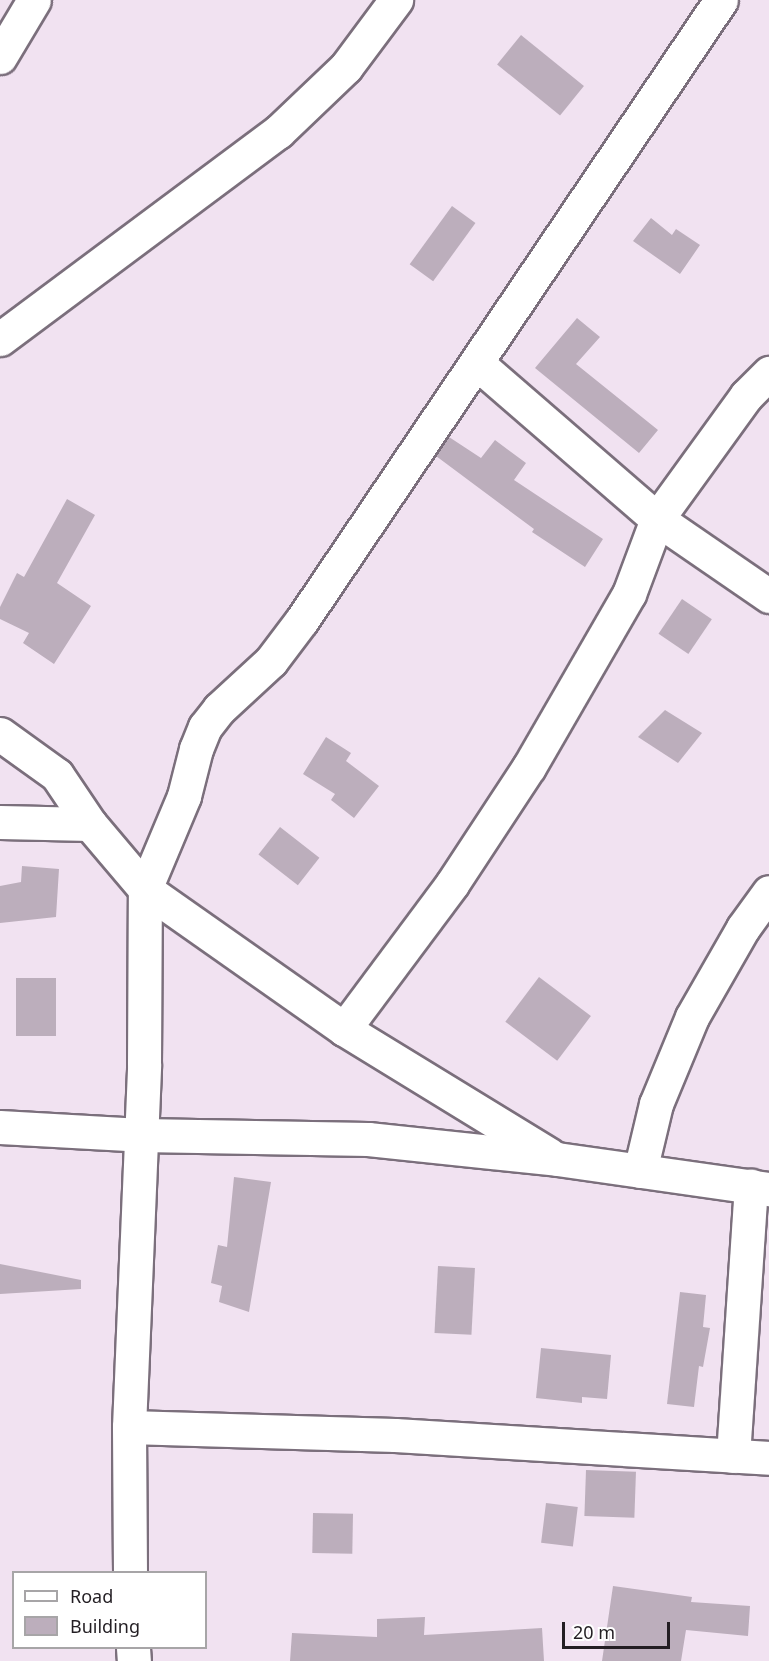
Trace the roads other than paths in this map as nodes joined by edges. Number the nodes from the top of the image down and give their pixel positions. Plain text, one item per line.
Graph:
1 (34, 0) edge
2 (396, 0) edge
3 (721, 0) edge
4 (0, 57) edge
5 (0, 339) edge
6 (478, 364) junction
7 (769, 373) edge
8 (657, 519) junction
9 (769, 596) edge
10 (0, 734) edge
11 (0, 822) edge
12 (90, 824) junction
13 (146, 889) junction
14 (769, 892) edge
15 (344, 1029) junction
16 (0, 1127) edge
17 (141, 1136) junction
18 (557, 1159) junction
19 (640, 1172) junction
20 (760, 1187) edge
21 (129, 1427) junction
22 (733, 1456) junction
23 (769, 1458) edge
24 (130, 1571) edge

1 - 4 street
2 - 5 street
3 - 6 street
6 - 8 street
6 - 13 street
7 - 8 street
8 - 9 street
8 - 15 street
10 - 12 street
11 - 12 street
12 - 13 street
13 - 15 street
13 - 17 street
14 - 19 street
15 - 18 street
16 - 17 street
17 - 18 street
17 - 21 street
18 - 19 street
19 - 20 street
20 - 22 street
21 - 22 street
21 - 24 street
22 - 23 street

